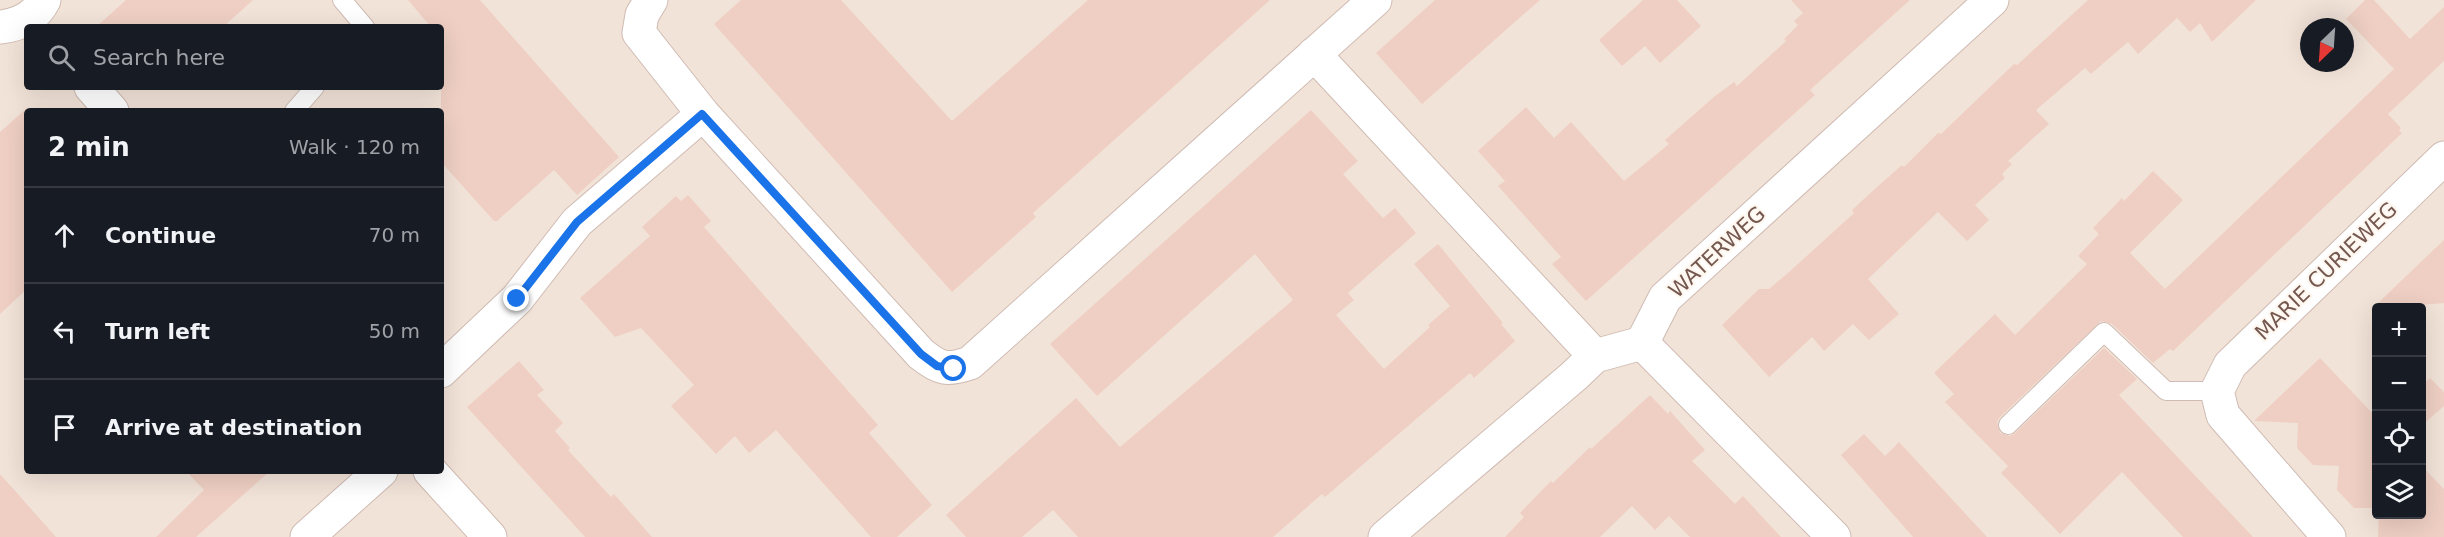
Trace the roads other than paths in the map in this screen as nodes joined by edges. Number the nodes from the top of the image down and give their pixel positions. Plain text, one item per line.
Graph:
1 (342, 0) edge
2 (651, 0) edge
3 (1374, 0) edge
4 (1992, 0) edge
5 (362, 24) edge
6 (1314, 54) junction
7 (94, 90) edge
8 (312, 90) edge
9 (109, 108) edge
10 (297, 108) edge
11 (702, 114) junction
12 (2444, 158) edge
13 (1642, 343) junction
14 (1595, 356) junction
15 (444, 368) edge
16 (2217, 391) junction
17 (2008, 425) dead end
18 (378, 474) edge
19 (433, 474) edge
20 (307, 537) edge
21 (490, 537) edge
22 (1385, 537) edge
23 (1834, 537) edge
24 (2329, 537) edge

1 - 5 lane
2 - 11 street
3 - 6 street
4 - 13 street, WATERWEG
6 - 11 street
6 - 14 street
7 - 9 street
8 - 10 lane
11 - 15 street
12 - 16 street, MARIE CURIEWEG
13 - 14 street
13 - 23 street
14 - 22 street
16 - 17 lane
16 - 24 street
18 - 20 street
19 - 21 street

